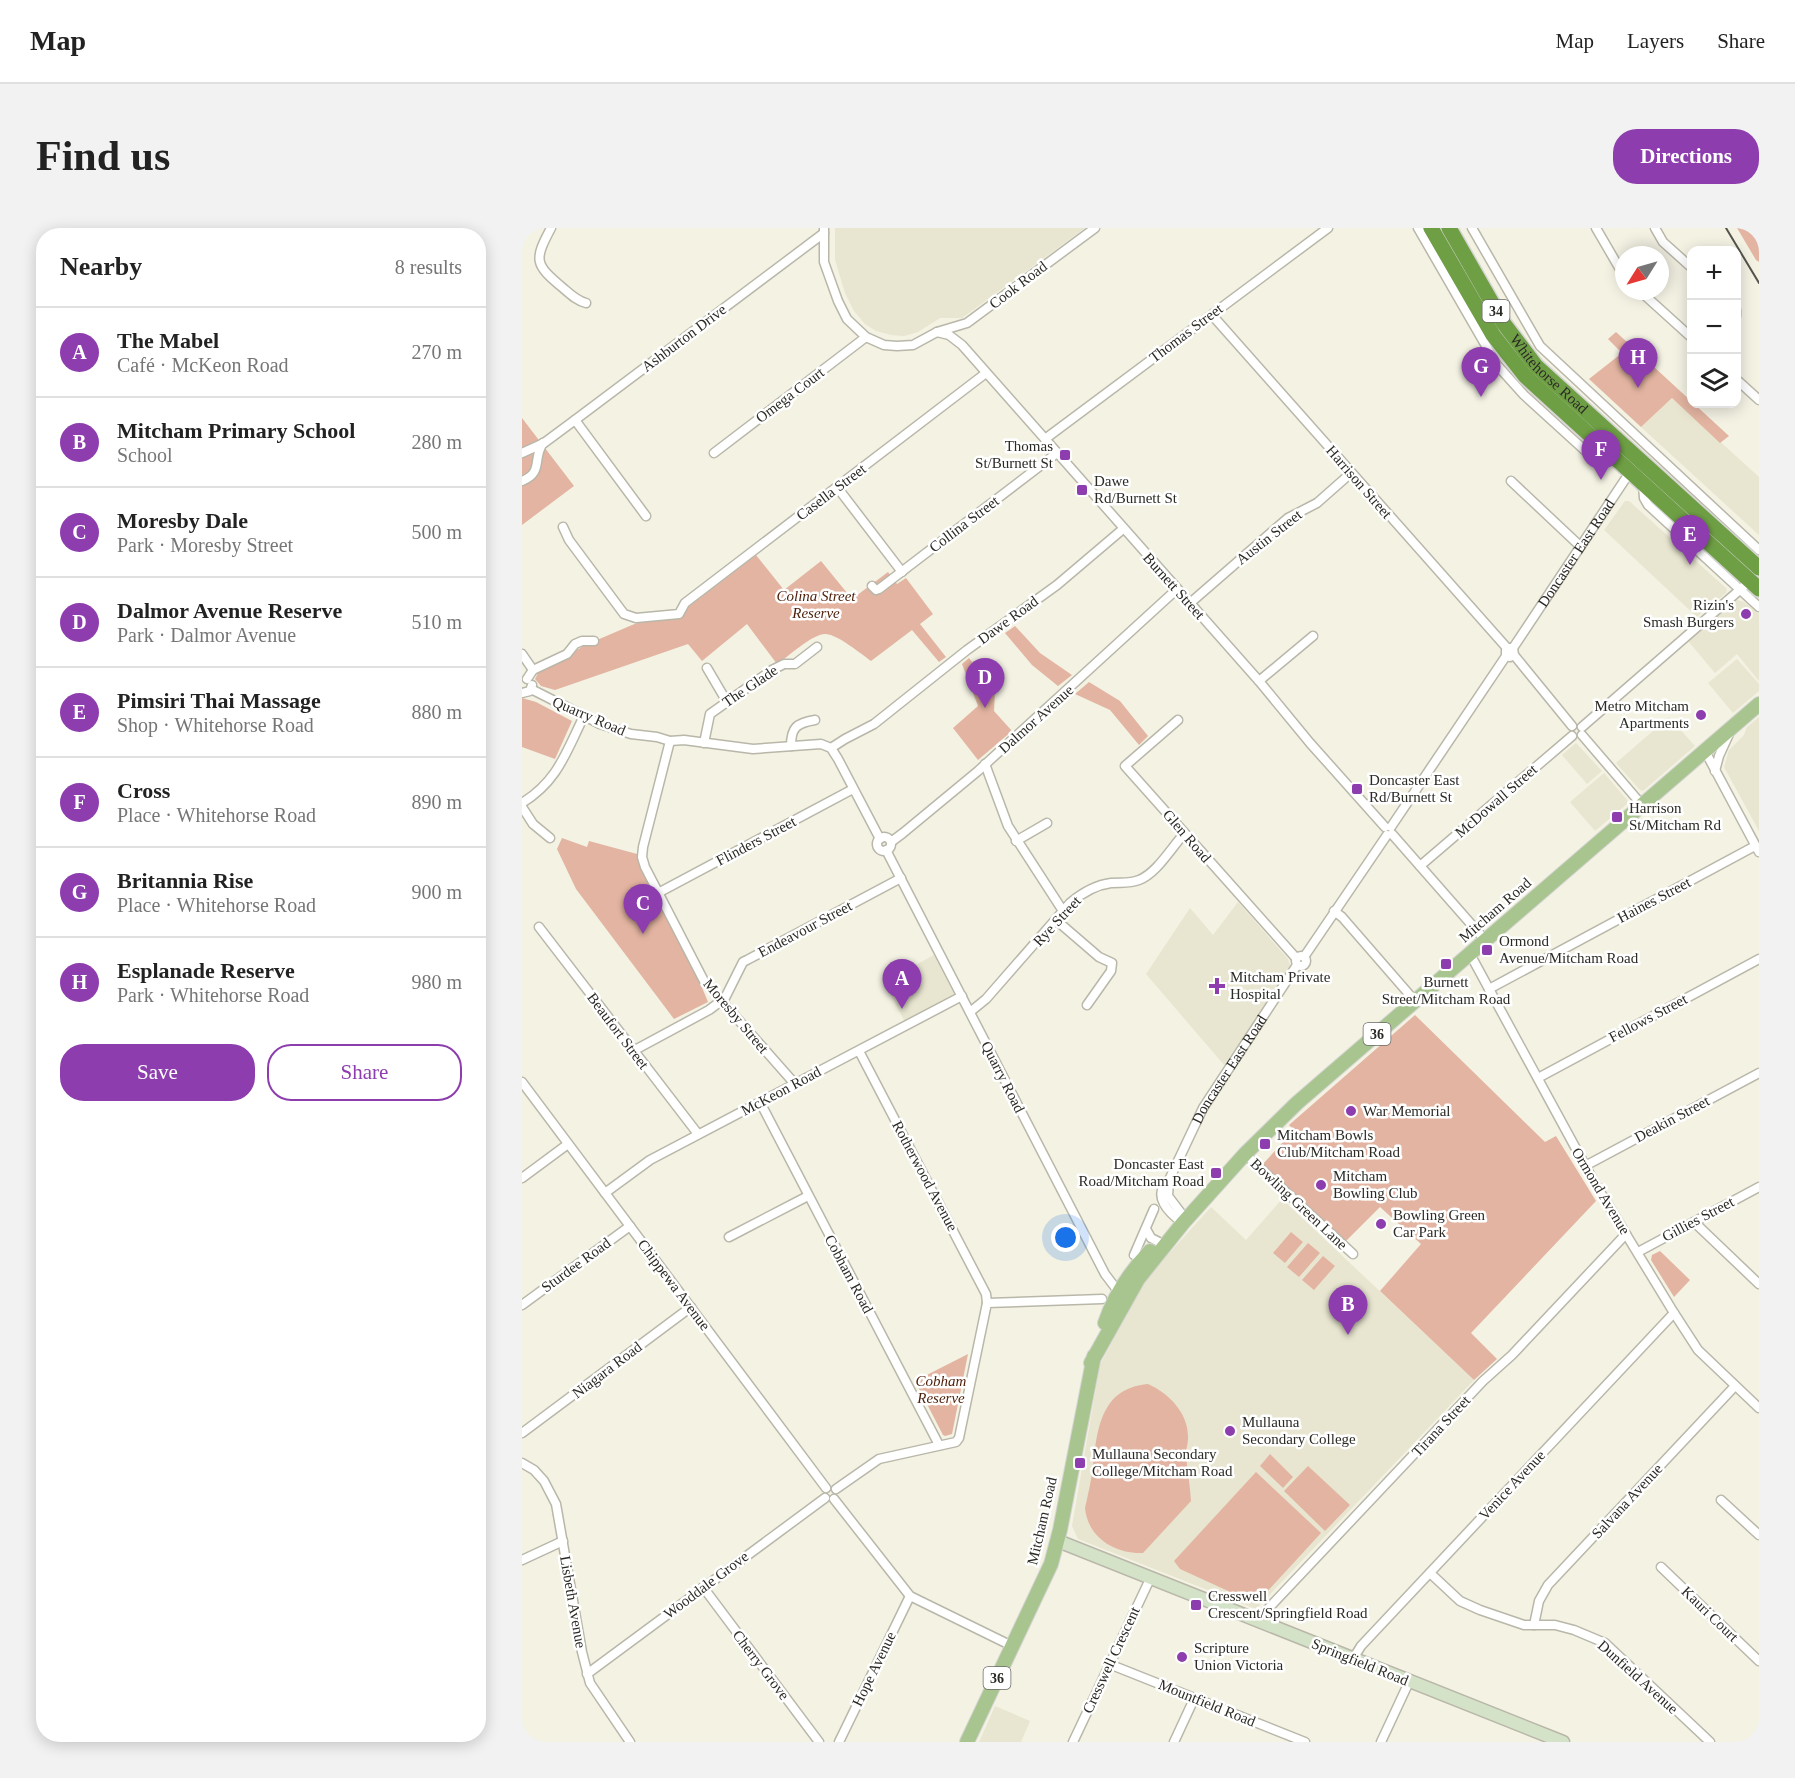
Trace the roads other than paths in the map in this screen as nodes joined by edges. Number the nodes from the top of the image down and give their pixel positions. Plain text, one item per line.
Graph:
1 (551, 228) edge
2 (1095, 228) edge
3 (1328, 228) edge
4 (1418, 228) edge
5 (1431, 228) edge
6 (1449, 228) edge
7 (1472, 228) edge
8 (1596, 228) edge
9 (1655, 228) edge
10 (824, 230) edge
11 (1615, 261) edge
12 (1687, 263) edge
13 (1650, 300) edge
14 (586, 303) dead end
15 (1212, 315) junction
16 (960, 326) junction
17 (937, 332) junction
18 (1687, 333) edge
19 (866, 337) junction
20 (962, 345) junction
21 (986, 373) junction
22 (1741, 383) edge
23 (1759, 400) edge
24 (575, 420) junction
25 (1045, 439) junction
26 (544, 443) junction
27 (522, 453) edge
28 (714, 453) dead end
29 (1057, 453) junction
30 (1617, 460) junction
31 (1635, 466) junction
32 (1351, 473) junction
33 (522, 481) edge
34 (1511, 481) dead end
35 (837, 488) junction
36 (646, 516) dead end
37 (563, 527) dead end
38 (1123, 529) junction
39 (1580, 546) junction
40 (1757, 560) edge
41 (902, 572) junction
42 (872, 586) dead end
43 (1750, 587) edge
44 (1176, 590) junction
45 (1189, 604) junction
46 (1759, 607) edge
47 (1313, 636) dead end
48 (594, 641) dead end
49 (817, 647) dead end
50 (1510, 652) junction
51 (522, 654) edge
52 (707, 668) dead end
53 (533, 670) junction
54 (524, 680) edge
55 (1258, 681) junction
56 (531, 689) junction
57 (522, 693) edge
58 (727, 702) junction
59 (1759, 704) edge
60 (584, 716) junction
61 (814, 720) dead end
62 (1178, 720) dead end
63 (1731, 728) junction
64 (1577, 731) junction
65 (670, 741) junction
66 (704, 743) junction
67 (791, 746) junction
68 (831, 748) junction
69 (1705, 751) junction
70 (985, 765) junction
71 (1715, 771) junction
72 (853, 789) junction
73 (522, 805) edge
74 (1642, 805) junction
75 (1047, 823) dead end
76 (1389, 831) junction
77 (1184, 834) junction
78 (550, 838) dead end
79 (880, 839) junction
80 (891, 842) junction
81 (1016, 842) junction
82 (1757, 849) edge
83 (886, 850) junction
84 (1420, 866) junction
85 (901, 878) junction
86 (658, 893) junction
87 (1063, 911) junction
88 (1334, 911) junction
89 (1056, 920) junction
90 (539, 927) dead end
91 (1485, 940) junction
92 (1470, 954) junction
93 (1759, 959) edge
94 (1299, 960) junction
95 (1490, 988) junction
96 (962, 996) junction
97 (720, 1000) junction
98 (1415, 1001) junction
99 (1087, 1005) dead end
100 (970, 1012) junction
101 (633, 1051) junction
102 (859, 1051) junction
103 (1759, 1073) edge
104 (1538, 1078) junction
105 (522, 1082) edge
106 (795, 1084) junction
107 (760, 1102) junction
108 (698, 1134) junction
109 (568, 1144) junction
110 (1245, 1154) junction
111 (1586, 1166) junction
112 (522, 1178) edge
113 (1759, 1187) edge
114 (605, 1193) junction
115 (808, 1196) junction
116 (1154, 1209) dead end
117 (1183, 1222) junction
118 (1694, 1222) junction
119 (630, 1226) junction
120 (1146, 1229) junction
121 (1626, 1234) junction
122 (729, 1236) dead end
123 (1159, 1242) junction
124 (1638, 1252) junction
125 (1353, 1254) dead end
126 (1134, 1255) dead end
127 (1759, 1284) edge
128 (1122, 1296) junction
129 (1102, 1299) dead end
130 (987, 1303) junction
131 (522, 1305) edge
132 (691, 1307) junction
133 (1674, 1313) junction
134 (1735, 1386) junction
135 (1759, 1408) edge
136 (522, 1432) edge
137 (939, 1445) junction
138 (522, 1463) edge
139 (829, 1495) junction
140 (1721, 1500) dead end
141 (1759, 1535) edge
142 (562, 1541) junction
143 (1058, 1541) junction
144 (522, 1560) edge
145 (1661, 1567) dead end
146 (1430, 1573) junction
147 (1150, 1579) junction
148 (703, 1587) junction
149 (910, 1596) junction
150 (1260, 1622) junction
151 (1534, 1625) junction
152 (1012, 1647) junction
153 (1353, 1659) junction
154 (1759, 1661) edge
155 (1109, 1664) junction
156 (587, 1674) junction
157 (1409, 1682) junction
158 (1194, 1699) junction
159 (1759, 1738) edge
160 (630, 1742) edge
161 (819, 1742) edge
162 (839, 1742) edge
163 (967, 1742) edge
164 (1073, 1742) edge
165 (1174, 1742) edge
166 (1305, 1742) edge
167 (1381, 1742) edge
168 (1563, 1742) edge
169 (1710, 1742) edge
170 (1755, 1742) edge

1 - 14 street
2 - 16 street, Cook Road
3 - 15 street, Thomas Street
4 - 30 street, Whitehorse Road
5 - 30 highway, Whitehorse Road / 34
6 - 31 highway, Whitehorse Road / 34
7 - 40 street, Whitehorse Road
8 - 11 street
9 - 12 street
10 - 19 street
10 - 24 street, Ashburton Drive
13 - 18 street
15 - 25 street, Thomas Street
15 - 32 street, Harrison Street
16 - 17 street, Cook Road
16 - 20 street
17 - 19 street, Cook Road
17 - 20 street, Burnett Street
19 - 28 street, Omega Court
20 - 21 street, Burnett Street
21 - 25 street, Burnett Street
21 - 35 street, Casella Street
22 - 23 street
24 - 26 street, Ashburton Drive
24 - 36 street
25 - 29 street, Burnett Street
26 - 27 street, Ashburton Drive
26 - 33 street
29 - 38 street, Burnett Street
29 - 41 street, Collina Street
30 - 31 highway, Whitehorse Road / 34
31 - 39 street, Doncaster East Road
31 - 40 highway, Whitehorse Road / 34
31 - 43 highway, Whitehorse Road / 34
32 - 45 street, Austin Street
32 - 50 street, Harrison Street
34 - 39 street
35 - 37 street, Casella Street
35 - 41 street
38 - 44 street, Burnett Street
38 - 68 street, Dawe Road
39 - 50 street, Doncaster East Road
41 - 42 street, Collina Street
43 - 46 street, Whitehorse Road
43 - 64 street, McDowall Street
44 - 45 street, Burnett Street
44 - 70 street, Dalmor Avenue
45 - 55 street, Burnett Street
47 - 55 street
48 - 53 street
49 - 58 street, The Glade
50 - 64 street, Harrison Street
50 - 76 street, Doncaster East Road
51 - 53 street
52 - 58 street
53 - 54 street
54 - 56 street
55 - 76 street, Burnett Street
56 - 57 street
56 - 60 street, Quarry Road
58 - 66 street, The Glade
59 - 63 main road, Mitcham Road / 36
60 - 65 street, Quarry Road
60 - 73 street
61 - 67 street
62 - 77 street, Glen Road
63 - 69 main road, Mitcham Road / 36
63 - 71 street, Mitcham Road
64 - 74 street, Harrison Street
64 - 84 street, McDowall Street
65 - 66 street, Quarry Road
65 - 86 street, Moresby Street
66 - 67 street, Quarry Road
67 - 68 street, Quarry Road
68 - 72 street, Quarry Road
69 - 71 street
69 - 74 main road, Mitcham Road / 36
70 - 80 street, Dalmor Avenue
70 - 81 street
71 - 82 street
72 - 79 street, Quarry Road
72 - 86 street, Flinders Street
73 - 78 street
74 - 91 main road, Mitcham Road / 36
75 - 81 street
76 - 84 street, Burnett Street
76 - 88 street, Doncaster East Road
77 - 87 street, Rye Street
77 - 94 street, Glen Road
79 - 80 street
79 - 83 street, Quarry Road
80 - 83 street
81 - 87 street
82 - 95 street, Haines Street
83 - 85 street, Quarry Road
84 - 91 street, Burnett Street
85 - 96 street, Quarry Road
85 - 97 street, Endeavour Street
86 - 97 street, Moresby Street
87 - 89 street, Rye Street
88 - 94 street, Doncaster East Road
88 - 98 street
89 - 99 street
89 - 100 street, Rye Street
90 - 101 street, Beaufort Street
91 - 92 main road, Mitcham Road / 36
92 - 95 street, Ormond Avenue
92 - 98 main road, Mitcham Road / 36
93 - 104 street, Fellows Street
94 - 117 street, Doncaster East Road
95 - 104 street, Ormond Avenue
96 - 100 street, Quarry Road
96 - 102 street, McKeon Road
97 - 101 street, Endeavour Street
97 - 106 street, Moresby Street
98 - 110 main road, Mitcham Road / 36
100 - 128 street, Quarry Road
101 - 108 street, Beaufort Street
102 - 106 street, McKeon Road
102 - 130 street, Rotherwood Avenue
103 - 111 street, Deakin Street
104 - 111 street, Ormond Avenue
105 - 109 street, Chippewa Avenue
106 - 107 street, McKeon Road
107 - 108 street, McKeon Road
107 - 115 street, Cobham Road
108 - 114 street, McKeon Road
109 - 112 street
109 - 114 street, Chippewa Avenue
110 - 117 main road, Mitcham Road / 36
110 - 125 street, Bowling Green Lane
111 - 121 street, Ormond Avenue
113 - 118 street, Gillies Street
114 - 119 street, Chippewa Avenue
115 - 122 street
115 - 137 street, Cobham Road
116 - 120 street
117 - 123 main road, Mitcham Road / 36
117 - 128 main road, Mitcham Road / 36
118 - 124 street, Gillies Street
118 - 127 street
119 - 131 street, Sturdee Road
119 - 132 street, Chippewa Avenue
120 - 123 street
120 - 126 street
121 - 124 street, Ormond Avenue
121 - 150 street, Tirana Street
123 - 128 main road, Mitcham Road / 36
124 - 133 street, Ormond Avenue
128 - 143 main road, Mitcham Road / 36
129 - 130 street
130 - 137 street
132 - 136 street, Niagara Road
132 - 139 street, Chippewa Avenue
133 - 134 street, Ormond Avenue
133 - 146 street, Venice Avenue
134 - 135 street, Ormond Avenue
134 - 151 street, Salvana Avenue
137 - 139 street
138 - 142 street, Lisbeth Avenue
139 - 148 street, Wooddale Grove
139 - 149 street, Chippewa Avenue
140 - 141 street
142 - 144 street
142 - 156 street, Lisbeth Avenue
143 - 147 main road, Springfield Road
143 - 152 main road, Mitcham Road / 36
145 - 154 street, Kauri Court
146 - 151 street, Dunfield Avenue
146 - 153 street, Venice Avenue
147 - 150 main road, Springfield Road
147 - 155 street, Cresswell Crescent
148 - 156 street, Wooddale Grove
148 - 161 street, Cherry Grove
149 - 152 street, Chippewa Avenue
149 - 162 street, Hope Avenue
150 - 153 main road, Springfield Road
151 - 169 street, Dunfield Avenue
152 - 163 main road, Mitcham Road / 36
153 - 157 main road, Springfield Road
155 - 158 street, Mountfield Road
155 - 164 street, Cresswell Crescent
156 - 160 street, Lisbeth Avenue
157 - 167 street
157 - 168 main road, Springfield Road
158 - 165 street
158 - 166 street, Mountfield Road
159 - 170 street

